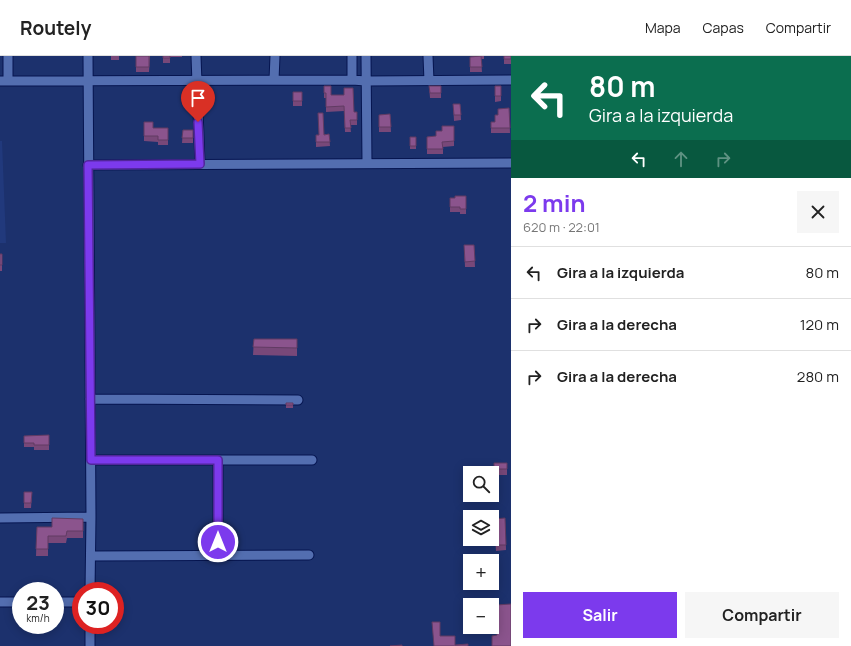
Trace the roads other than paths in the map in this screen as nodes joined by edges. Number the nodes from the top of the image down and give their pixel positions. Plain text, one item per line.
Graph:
1 (8, 56) edge
2 (88, 56) edge
3 (196, 56) edge
4 (275, 56) edge
5 (352, 56) edge
6 (366, 56) edge
7 (428, 56) edge
8 (88, 80) junction
9 (197, 80) junction
10 (274, 80) junction
11 (352, 80) junction
12 (511, 80) edge
13 (4, 81) edge
14 (366, 81) junction
15 (429, 81) junction
16 (511, 162) edge
17 (367, 163) junction
18 (200, 164) junction
19 (88, 165) junction
20 (90, 399) junction
21 (298, 400) dead end
22 (91, 460) junction
23 (218, 460) junction
24 (312, 460) dead end
25 (91, 517) junction
26 (0, 518) edge
27 (91, 556) junction
28 (218, 556) junction
29 (309, 556) dead end
30 (90, 582) edge
31 (0, 602) edge
32 (12, 602) edge
33 (90, 634) edge
34 (90, 646) edge

1 - 13 street
2 - 8 street
3 - 9 street
4 - 10 street
5 - 11 street
6 - 14 street
7 - 15 street
8 - 9 street
8 - 13 street
8 - 19 street
9 - 10 street
9 - 18 street
10 - 11 street
11 - 14 street
12 - 15 street
14 - 15 street
14 - 17 street
16 - 17 street
17 - 18 street
18 - 19 street
19 - 20 street
20 - 21 street
20 - 22 street
22 - 23 street
22 - 25 street
23 - 24 street
23 - 28 street
25 - 26 street
25 - 27 street
27 - 28 street
27 - 30 street
28 - 29 street
31 - 32 street
33 - 34 street

